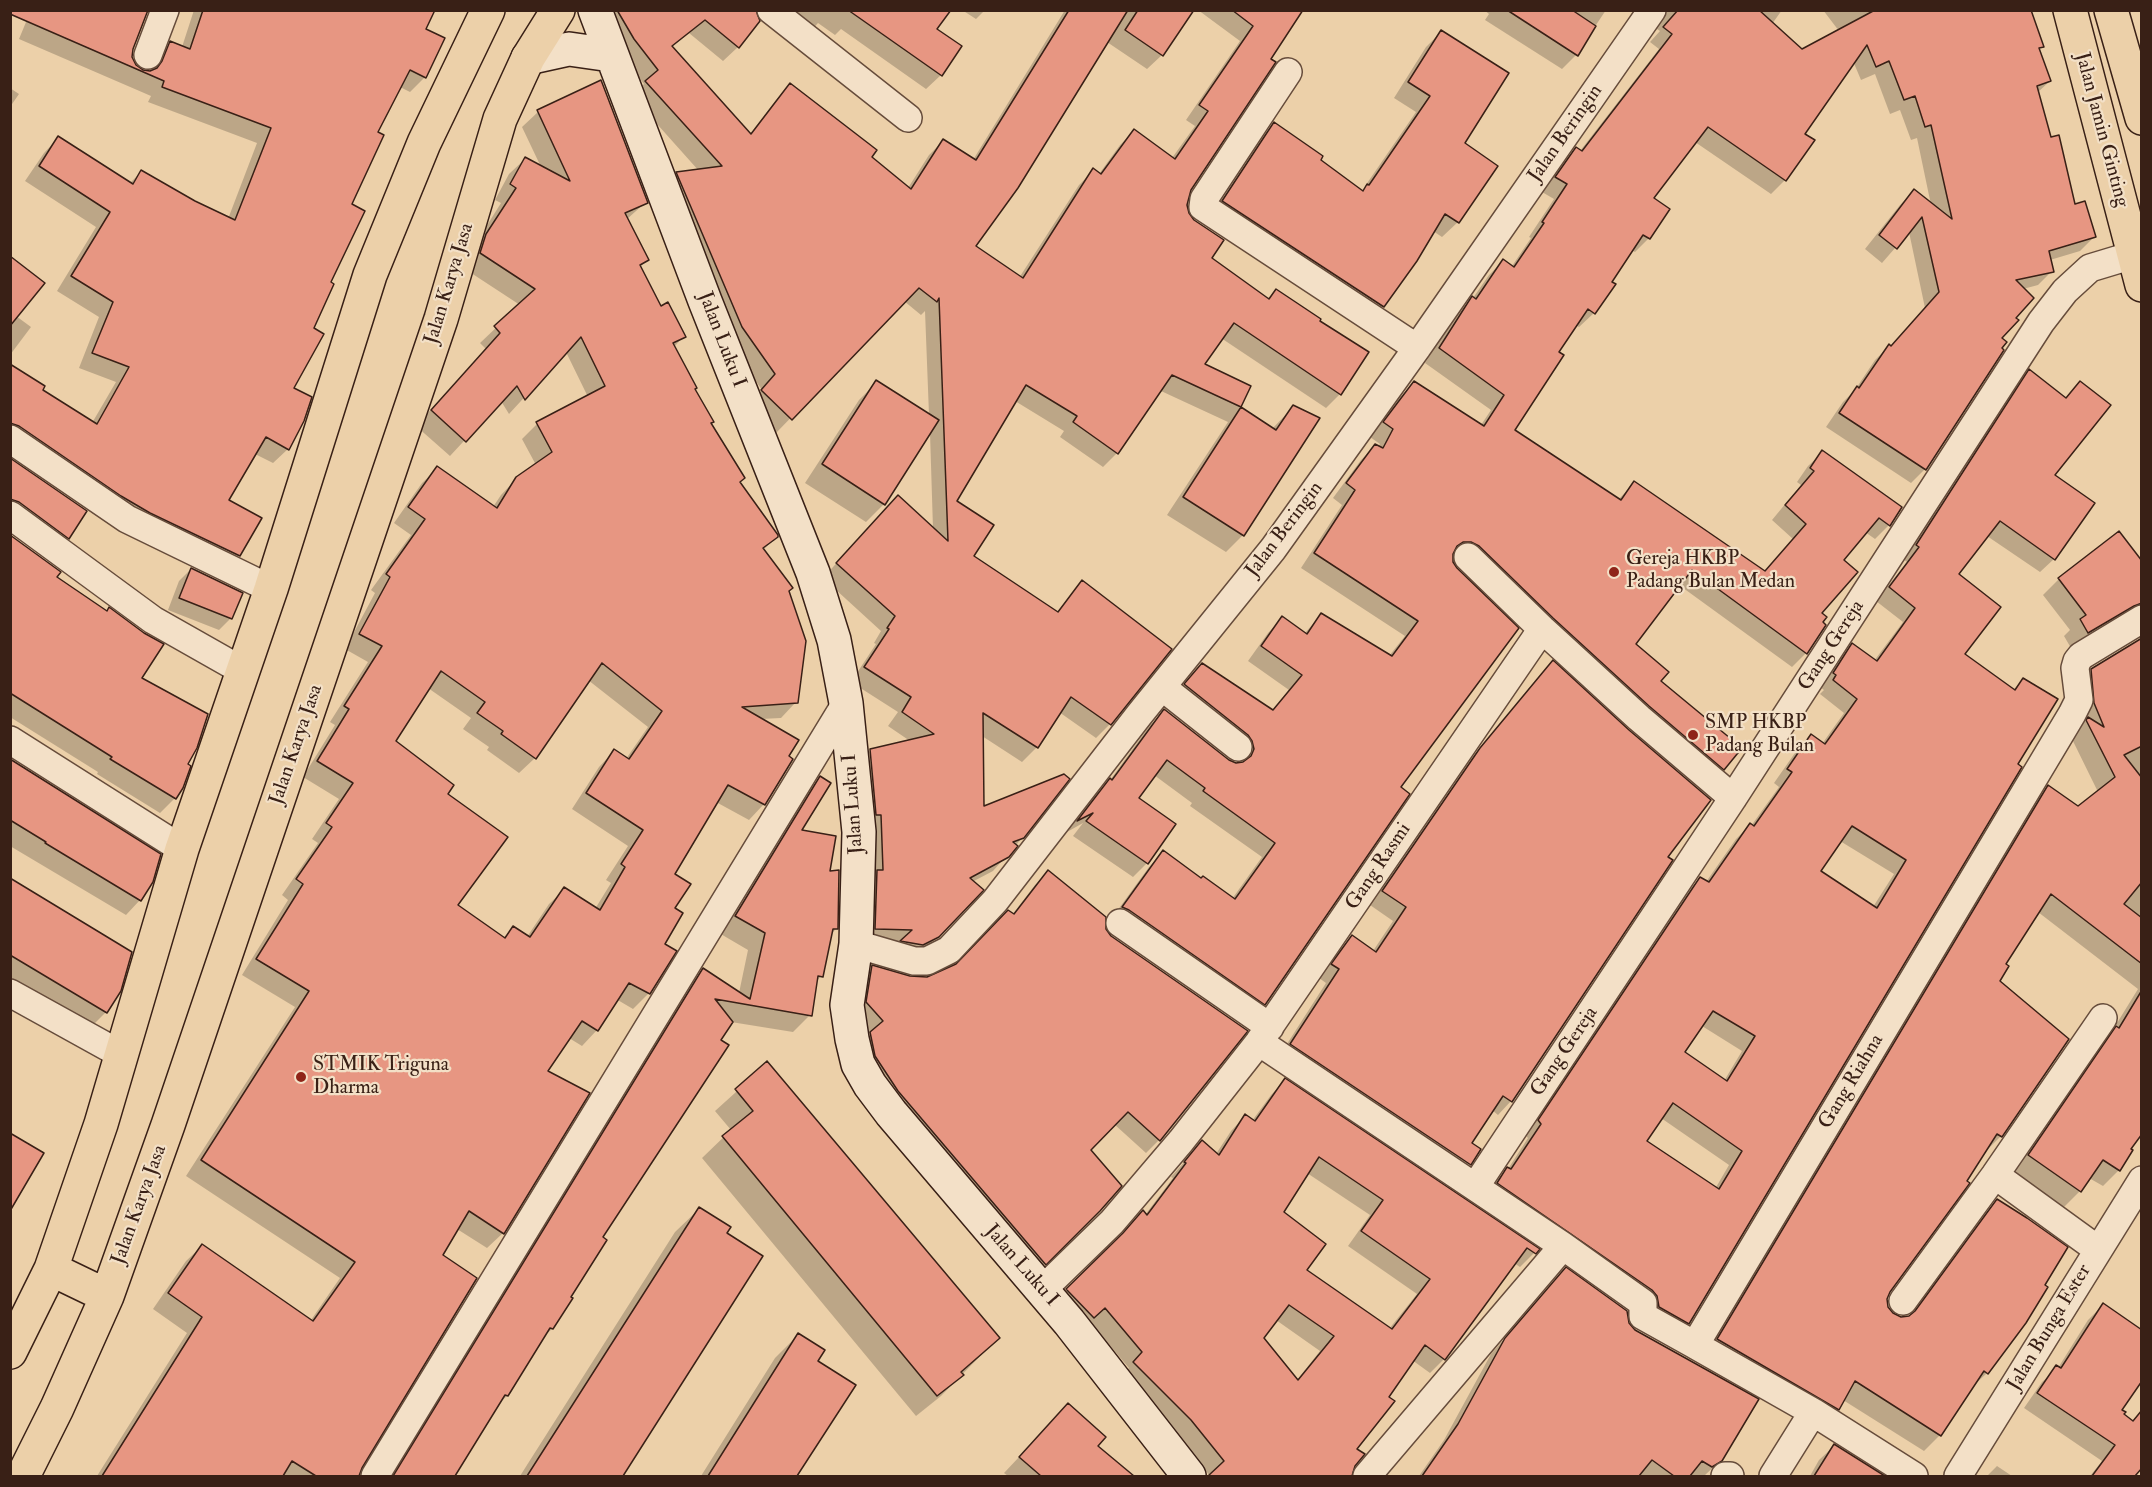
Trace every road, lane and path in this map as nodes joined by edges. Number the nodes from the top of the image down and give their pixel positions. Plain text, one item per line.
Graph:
1 (165, 10) edge
2 (488, 10) edge
3 (558, 10) edge
4 (595, 10) edge
5 (771, 10) edge
6 (1652, 10) edge
7 (2070, 10) edge
8 (2111, 10) edge
9 (148, 55) dead end
10 (612, 55) junction
11 (528, 58) junction
12 (1288, 72) dead end
13 (908, 118) dead end
14 (2142, 118) edge
15 (2137, 270) edge
16 (1417, 348) junction
17 (10, 439) edge
18 (10, 515) edge
19 (1468, 557) dead end
20 (271, 589) junction
21 (2142, 619) edge
22 (1542, 629) junction
23 (243, 671) junction
24 (1162, 687) junction
25 (846, 703) junction
26 (10, 740) edge
27 (1238, 747) dead end
28 (1733, 798) junction
29 (182, 849) junction
30 (1120, 923) dead end
31 (856, 944) junction
32 (10, 993) edge
33 (2103, 1018) dead end
34 (1264, 1034) junction
35 (122, 1054) junction
36 (1995, 1175) junction
37 (2142, 1180) edge
38 (1475, 1186) junction
39 (1563, 1246) junction
40 (2097, 1249) junction
41 (51, 1269) junction
42 (1041, 1291) junction
43 (107, 1296) junction
44 (1903, 1301) dead end
45 (1695, 1345) junction
46 (10, 1352) edge
47 (1813, 1412) junction
48 (23, 1476) edge
49 (375, 1476) edge
50 (1189, 1476) edge
51 (1367, 1476) edge
52 (1725, 1476) edge
53 (1730, 1476) edge
54 (1773, 1476) edge
55 (1914, 1476) edge
56 (1958, 1476) edge

1 - 9 street
2 - 20 main road
3 - 11 main road, Jalan Karya Jasa
4 - 10 street, Jalan Luku I
5 - 13 street
6 - 16 street, Jalan Beringin
7 - 15 main road, Jalan Jamin Ginting
8 - 14 main road
10 - 11 street
10 - 25 street, Jalan Luku I
11 - 43 main road, Jalan Karya Jasa
12 - 16 street
15 - 28 street, Gang Gereja
16 - 24 street, Jalan Beringin
17 - 20 street
18 - 23 street
19 - 22 street
20 - 23 main road
21 - 45 street, Gang Riahna
22 - 28 street
22 - 34 street, Gang Rasmi
23 - 29 main road
24 - 27 street
24 - 31 street, Jalan Beringin
25 - 31 street, Jalan Luku I
25 - 49 street
26 - 29 street
28 - 38 street, Gang Gereja
29 - 35 main road
30 - 34 street
31 - 42 street, Jalan Luku I
32 - 35 street
33 - 36 street
34 - 38 street
34 - 42 street, Gang Rasmi
35 - 41 main road
36 - 40 street
36 - 44 street
37 - 40 street, Jalan Bunga Ester
38 - 39 street
39 - 45 street
39 - 51 street
40 - 56 street, Jalan Bunga Ester
41 - 43 main road
41 - 46 main road
42 - 50 street, Jalan Luku I
43 - 48 main road, Jalan Karya Jasa
45 - 47 street
47 - 54 street
47 - 55 street
52 - 53 street

